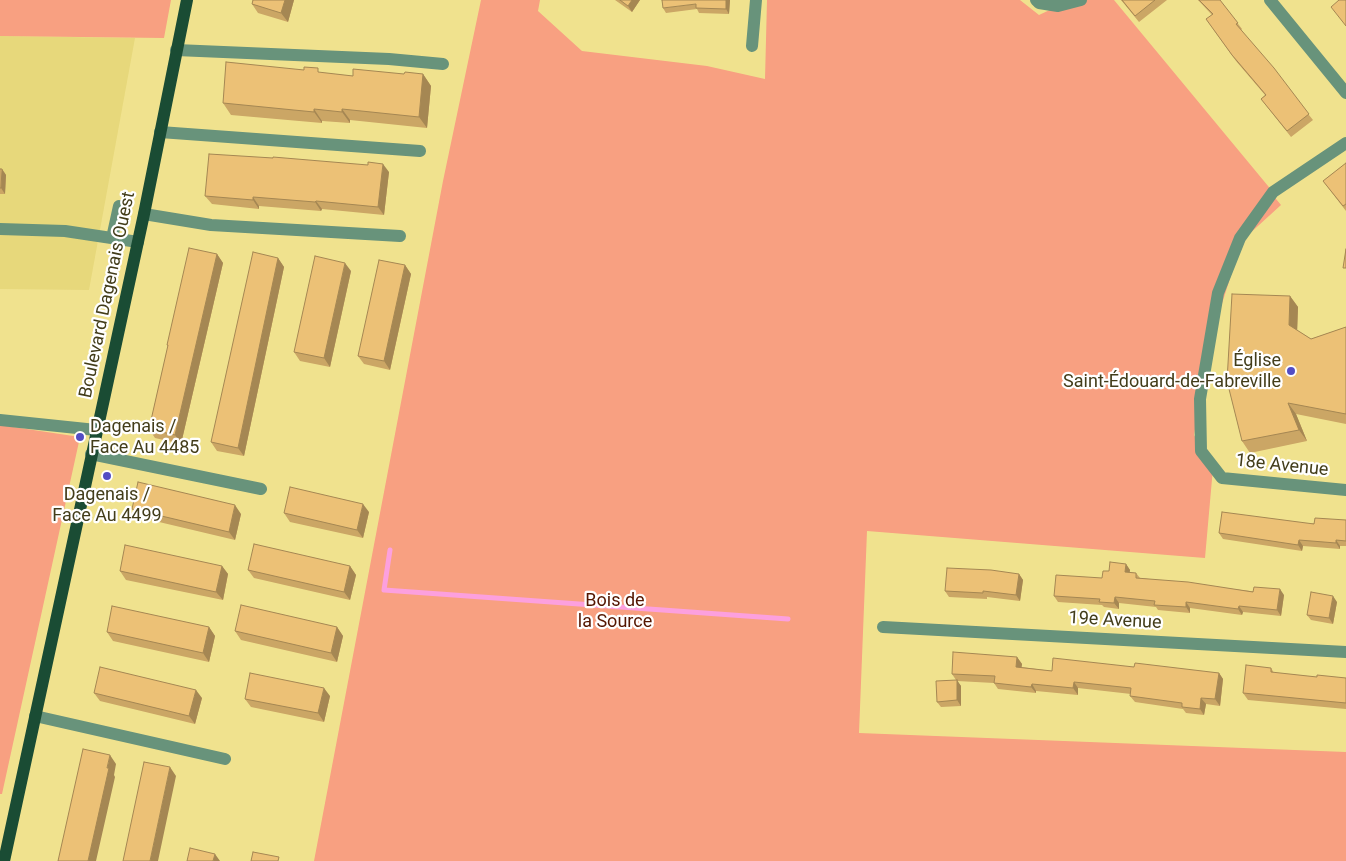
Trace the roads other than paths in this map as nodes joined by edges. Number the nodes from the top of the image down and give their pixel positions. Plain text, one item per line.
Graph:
1 (187, 0) edge
2 (756, 0) edge
3 (1036, 0) edge
4 (1081, 0) edge
5 (1278, 2) edge
6 (752, 46) dead end
7 (176, 50) junction
8 (443, 64) dead end
9 (1346, 93) edge
10 (160, 132) junction
11 (1346, 143) edge
12 (420, 151) dead end
13 (119, 206) dead end
14 (144, 214) junction
15 (0, 229) edge
16 (400, 236) dead end
17 (112, 238) junction
18 (138, 242) junction
19 (0, 420) edge
20 (96, 430) junction
21 (91, 454) junction
22 (261, 489) dead end
23 (1346, 490) edge
24 (883, 626) dead end
25 (1346, 652) edge
26 (35, 716) junction
27 (225, 758) dead end
28 (4, 861) edge

1 - 7 main road, Boulevard Dagenais Ouest
2 - 6 street
3 - 4 street
5 - 9 street
7 - 8 street
7 - 10 main road, Boulevard Dagenais Ouest
10 - 12 street
10 - 14 main road, Boulevard Dagenais Ouest
11 - 23 street, 18e Avenue
13 - 17 street
14 - 16 street
14 - 18 main road, Boulevard Dagenais Ouest
15 - 17 street
17 - 18 street
18 - 20 main road, Boulevard Dagenais Ouest
19 - 20 street
20 - 21 main road, Boulevard Dagenais Ouest
21 - 22 street
21 - 26 main road, Boulevard Dagenais Ouest
24 - 25 street, 19e Avenue
26 - 27 street
26 - 28 main road, Boulevard Dagenais Ouest

